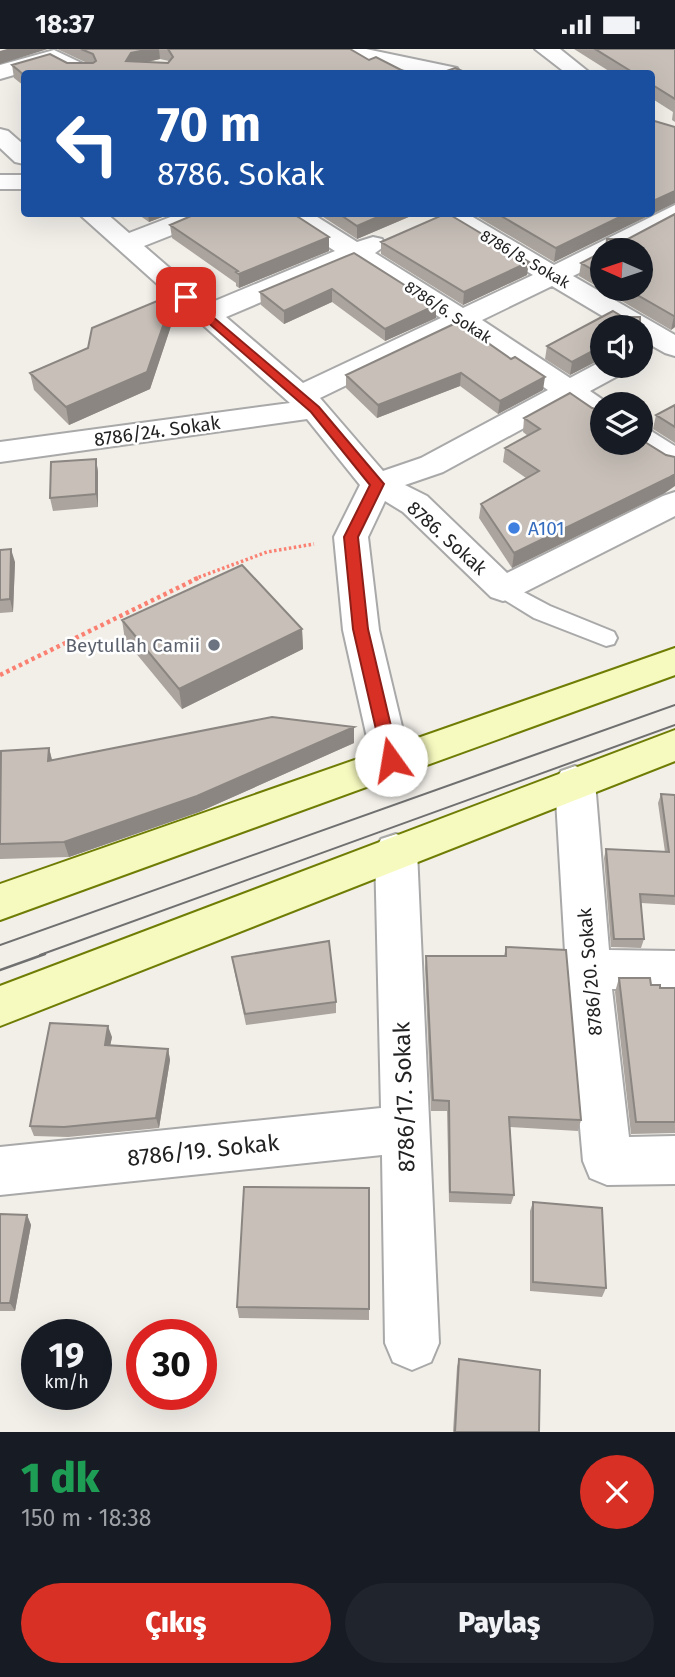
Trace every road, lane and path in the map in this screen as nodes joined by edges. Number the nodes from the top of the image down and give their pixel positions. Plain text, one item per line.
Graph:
1 (546, 49) edge
2 (345, 56) edge
3 (79, 70) edge
4 (433, 70) edge
5 (575, 70) edge
6 (0, 72) edge
7 (0, 137) edge
8 (21, 154) edge
9 (0, 182) edge
10 (21, 182) edge
11 (675, 213) edge
12 (95, 217) edge
13 (196, 217) edge
14 (298, 217) edge
15 (434, 220) edge
16 (628, 238) edge
17 (125, 244) junction
18 (354, 253) junction
19 (590, 258) edge
20 (555, 276) junction
21 (207, 315) junction
22 (462, 319) junction
23 (664, 344) edge
24 (591, 378) edge
25 (567, 390) junction
26 (308, 403) junction
27 (590, 405) edge
28 (653, 446) edge
29 (0, 452) edge
30 (675, 460) edge
31 (377, 484) junction
32 (675, 503) edge
33 (351, 537) junction
34 (503, 589) junction
35 (607, 638) dead end
36 (675, 661) edge
37 (0, 675) edge
38 (675, 745) edge
39 (391, 760) junction
40 (575, 782) junction
41 (396, 851) junction
42 (0, 902) edge
43 (588, 969) junction
44 (675, 970) edge
45 (0, 1006) edge
46 (405, 1129) junction
47 (675, 1160) edge
48 (0, 1171) edge
49 (412, 1343) dead end

1 - 5 street
2 - 4 street
3 - 6 street
7 - 8 street
9 - 10 street
11 - 16 street, 8786/24. Sokak
12 - 17 street, 8786. Sokak
13 - 17 street
14 - 18 street, 8786/6. Sokak
15 - 18 street
15 - 20 street, 8786/8. Sokak
17 - 21 street, 8786. Sokak
18 - 21 street
18 - 22 street, 8786/6. Sokak
19 - 20 street, 8786/24. Sokak
20 - 22 street, 8786/24. Sokak
20 - 23 street, 8786/8. Sokak
21 - 26 street, 8786. Sokak
22 - 25 street, 8786/6. Sokak
22 - 26 street, 8786/24. Sokak
24 - 25 street
25 - 27 street, 8786/6. Sokak
25 - 31 street
26 - 29 street, 8786/24. Sokak
26 - 31 street, 8786. Sokak
28 - 30 street
31 - 33 street
31 - 34 street, 8786. Sokak
32 - 34 street
33 - 37 path
33 - 39 street
34 - 35 lane, 8786. Sokak
36 - 39 street
38 - 40 street
39 - 42 street
40 - 41 street
40 - 43 street, 8786/20. Sokak
41 - 45 street
41 - 46 street, 8786/17. Sokak
43 - 44 street
43 - 47 street, 8786/20. Sokak
46 - 48 street, 8786/19. Sokak
46 - 49 street, 8786/17. Sokak

